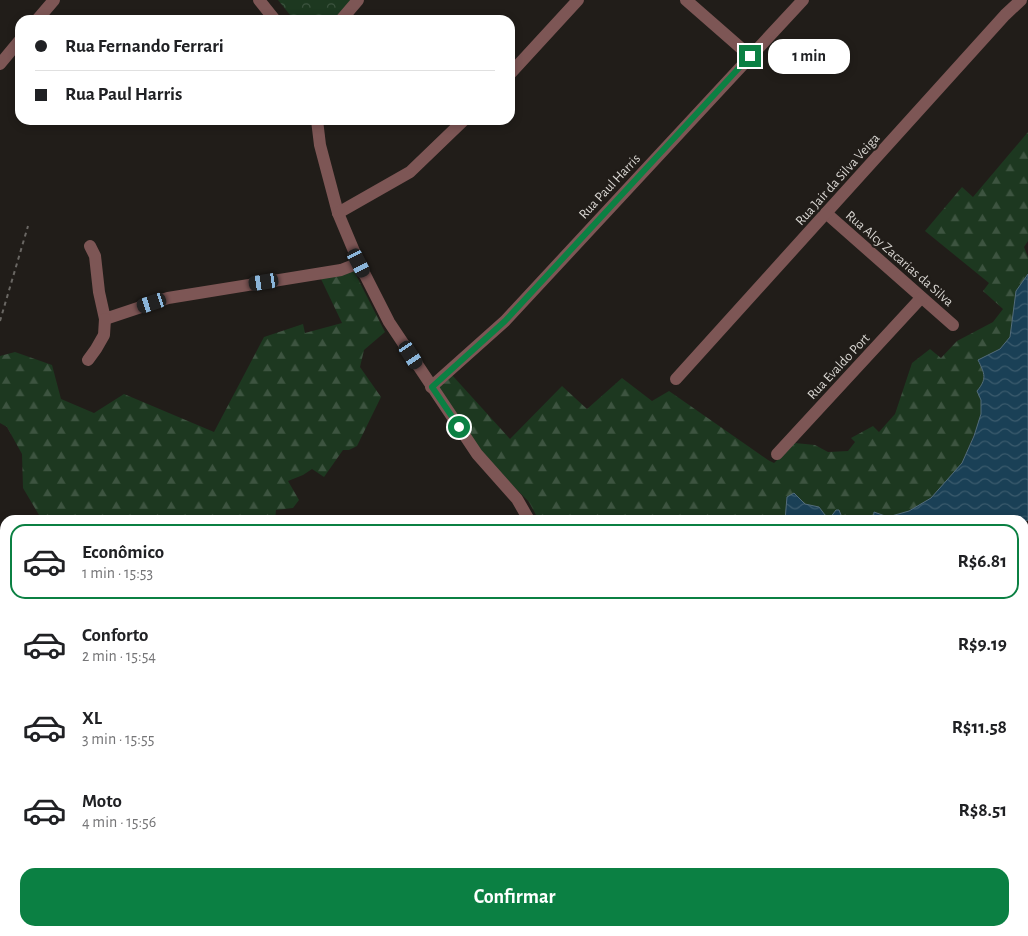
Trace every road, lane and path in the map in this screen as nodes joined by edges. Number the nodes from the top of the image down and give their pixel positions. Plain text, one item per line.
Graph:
1 (54, 0) edge
2 (259, 0) edge
3 (358, 0) edge
4 (578, 0) edge
5 (686, 0) edge
6 (804, 0) edge
7 (1021, 0) edge
8 (41, 15) edge
9 (271, 15) edge
10 (345, 15) edge
11 (15, 46) edge
12 (750, 56) junction
13 (0, 64) edge
14 (515, 69) edge
15 (318, 125) edge
16 (459, 125) edge
17 (826, 213) junction
18 (338, 214) junction
19 (28, 226) dead end
20 (90, 246) dead end
21 (359, 263) junction
22 (921, 298) junction
23 (105, 319) junction
24 (0, 321) edge
25 (953, 325) dead end
26 (88, 360) dead end
27 (676, 380) dead end
28 (432, 387) junction
29 (777, 454) dead end
30 (525, 515) edge

1 - 8 street
2 - 9 street
3 - 10 street
4 - 14 street
5 - 12 street
6 - 12 street, Rua Paul Harris
7 - 17 street, Rua Jair da Silva Veiga
11 - 13 street
12 - 28 street, Rua Paul Harris
15 - 18 street
16 - 18 street
17 - 22 street, Rua Alcy Zacarias da Silva
17 - 27 street, Rua Jair da Silva Veiga
18 - 21 street
19 - 24 path
20 - 23 street
21 - 23 street
21 - 28 street
22 - 25 street, Rua Alcy Zacarias da Silva
22 - 29 street, Rua Evaldo Port
23 - 26 street
28 - 30 street

